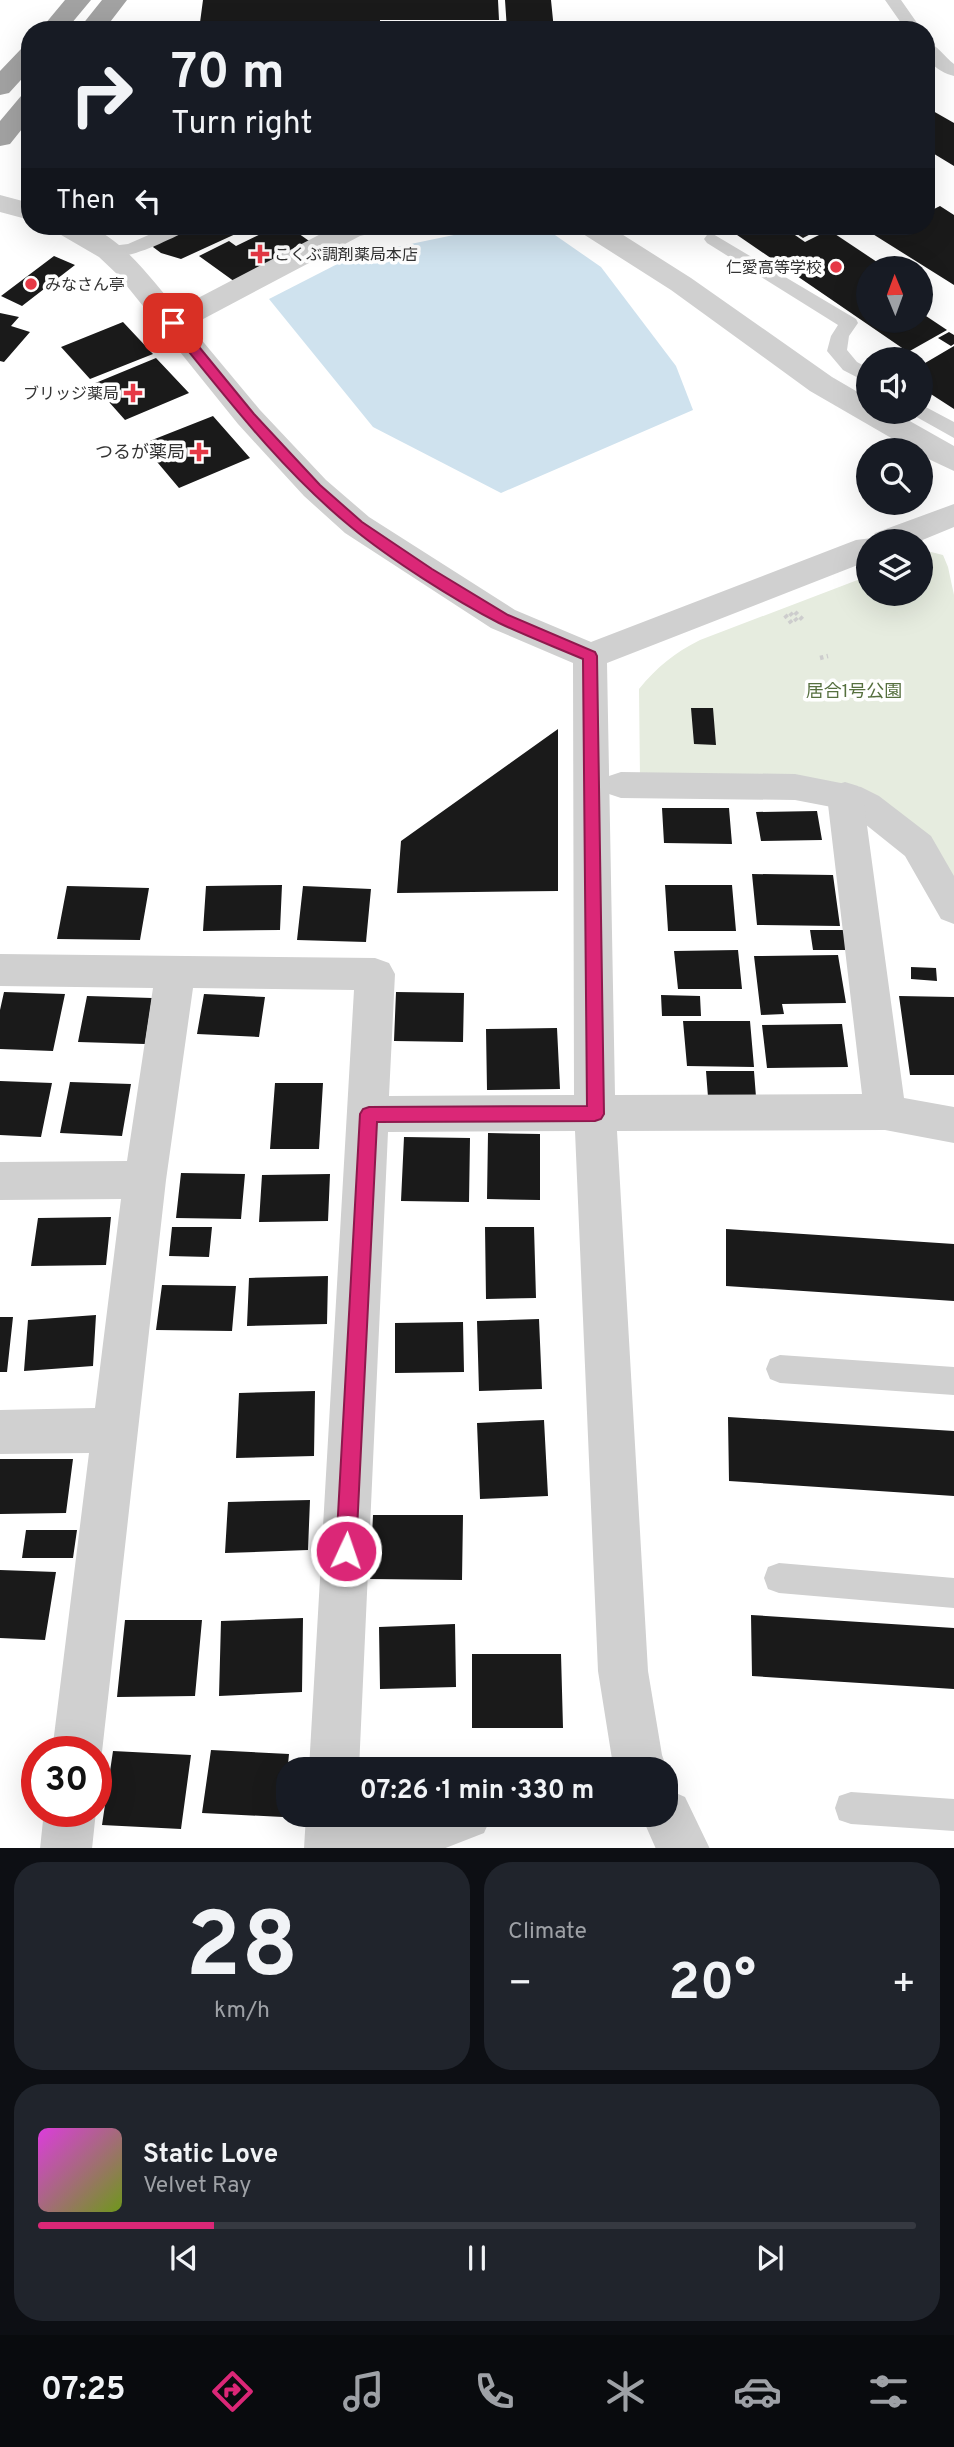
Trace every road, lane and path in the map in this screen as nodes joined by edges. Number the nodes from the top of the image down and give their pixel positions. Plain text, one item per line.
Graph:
1 (79, 0) edge
2 (115, 0) edge
3 (894, 0) edge
4 (60, 21) edge
5 (98, 21) edge
6 (909, 21) edge
7 (935, 58) edge
8 (21, 63) edge
9 (954, 71) edge
10 (1, 84) edge
11 (21, 113) edge
12 (0, 138) edge
13 (0, 202) edge
14 (21, 209) edge
15 (81, 235) edge
16 (163, 235) edge
17 (340, 235) edge
18 (604, 235) edge
19 (713, 239) dead end
20 (109, 251) junction
21 (173, 323) junction
22 (856, 370) edge
23 (856, 404) edge
24 (933, 418) edge
25 (891, 424) edge
26 (954, 431) edge
27 (954, 460) edge
28 (954, 515) edge
29 (918, 529) edge
30 (856, 553) edge
31 (590, 656) junction
32 (828, 656) dead end
33 (820, 658) dead end
34 (621, 785) dead end
35 (845, 796) junction
36 (954, 909) edge
37 (0, 970) edge
38 (175, 973) junction
39 (885, 1112) junction
40 (369, 1114) junction
41 (595, 1114) junction
42 (954, 1125) edge
43 (145, 1180) junction
44 (0, 1181) edge
45 (780, 1369) dead end
46 (954, 1381) edge
47 (115, 1430) junction
48 (0, 1432) edge
49 (779, 1577) dead end
50 (954, 1593) edge
51 (79, 1736) edge
52 (335, 1757) edge
53 (628, 1757) edge
54 (851, 1808) dead end
55 (954, 1815) edge
56 (68, 1827) edge
57 (331, 1827) edge
58 (429, 1827) edge
59 (673, 1827) edge
60 (66, 1848) edge
61 (330, 1848) edge
62 (365, 1848) edge
63 (684, 1848) edge

1 - 4 highway
2 - 5 highway
3 - 6 lane
7 - 9 lane
8 - 10 highway
11 - 12 highway
13 - 14 street
15 - 20 street
16 - 20 lane
17 - 21 street
18 - 23 street
19 - 22 lane
20 - 21 street
21 - 31 street
24 - 26 lane
25 - 27 street
28 - 29 street
30 - 31 street
31 - 41 street
32 - 33 path
34 - 35 street
35 - 36 street
35 - 39 street
37 - 38 street
38 - 40 street
38 - 43 street
39 - 41 street
39 - 42 street
40 - 41 street
40 - 52 street
41 - 53 street
43 - 44 street
43 - 47 street
45 - 46 lane
47 - 48 street
47 - 51 street
49 - 50 lane
54 - 55 lane
56 - 60 street
57 - 61 street
58 - 62 street
59 - 63 street

